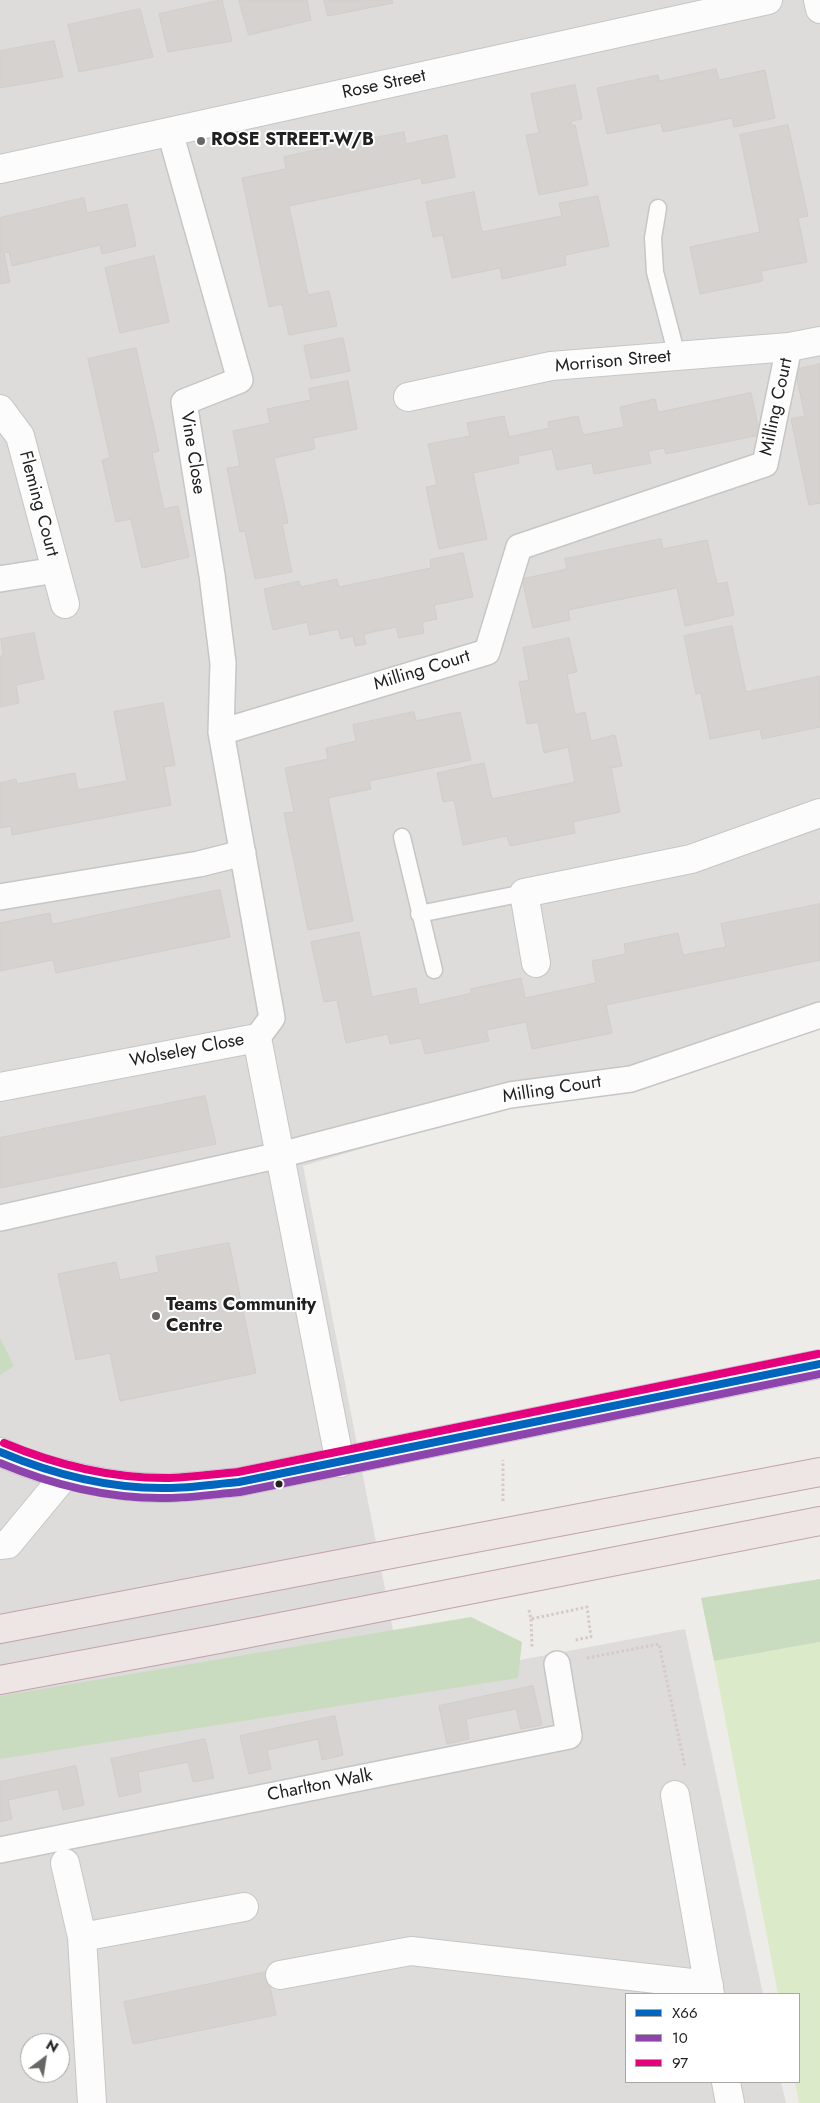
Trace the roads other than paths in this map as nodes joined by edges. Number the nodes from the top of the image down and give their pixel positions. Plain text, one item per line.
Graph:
1 (768, 0) edge
2 (818, 0) edge
3 (820, 9) edge
4 (170, 132) junction
5 (0, 169) edge
6 (658, 208) dead end
7 (820, 341) edge
8 (789, 347) junction
9 (677, 356) junction
10 (408, 397) dead end
11 (0, 409) edge
12 (56, 570) junction
13 (0, 579) edge
14 (65, 604) dead end
15 (221, 732) junction
16 (820, 813) edge
17 (402, 837) dead end
18 (243, 852) junction
19 (524, 893) junction
20 (0, 897) edge
21 (419, 914) junction
22 (536, 963) dead end
23 (434, 970) dead end
24 (820, 1015) edge
25 (257, 1038) junction
26 (0, 1087) edge
27 (280, 1155) junction
28 (0, 1218) edge
29 (820, 1364) edge
30 (0, 1452) edge
31 (340, 1463) junction
32 (820, 1472) edge
33 (66, 1474) junction
34 (820, 1521) edge
35 (820, 1527) edge
36 (769, 1531) junction
37 (0, 1545) edge
38 (0, 1628) edge
39 (556, 1664) road end
40 (0, 1680) edge
41 (675, 1796) road end
42 (0, 1850) edge
43 (65, 1863) dead end
44 (244, 1907) dead end
45 (82, 1937) junction
46 (280, 1975) dead end
47 (709, 1990) edge
48 (726, 2083) edge
49 (92, 2103) edge
50 (730, 2103) edge

1 - 4 street, Rose Street
2 - 3 street
4 - 5 street, Rose Street
4 - 15 street, Vine Close
6 - 9 lane
7 - 8 street, Morrison Street
8 - 9 street, Morrison Street
8 - 15 street, Milling Court
9 - 10 street, Morrison Street
11 - 12 street, Fleming Court
12 - 13 street
12 - 14 street, Fleming Court
15 - 18 street
16 - 19 street
17 - 21 lane
18 - 20 street
18 - 25 street
19 - 21 lane
19 - 22 street
21 - 23 lane
24 - 27 street, Milling Court
25 - 26 street, Wolseley Close
25 - 27 street, Wolseley Close
27 - 28 street
27 - 31 street, Wolseley Close
29 - 31 street
30 - 33 street
31 - 33 street
32 - 38 highway
33 - 37 street
34 - 36 highway
35 - 36 highway
36 - 40 highway
39 - 42 street, Charlton Walk
41 - 47 street
43 - 45 street
44 - 45 street
45 - 49 street
46 - 47 street
48 - 50 street

